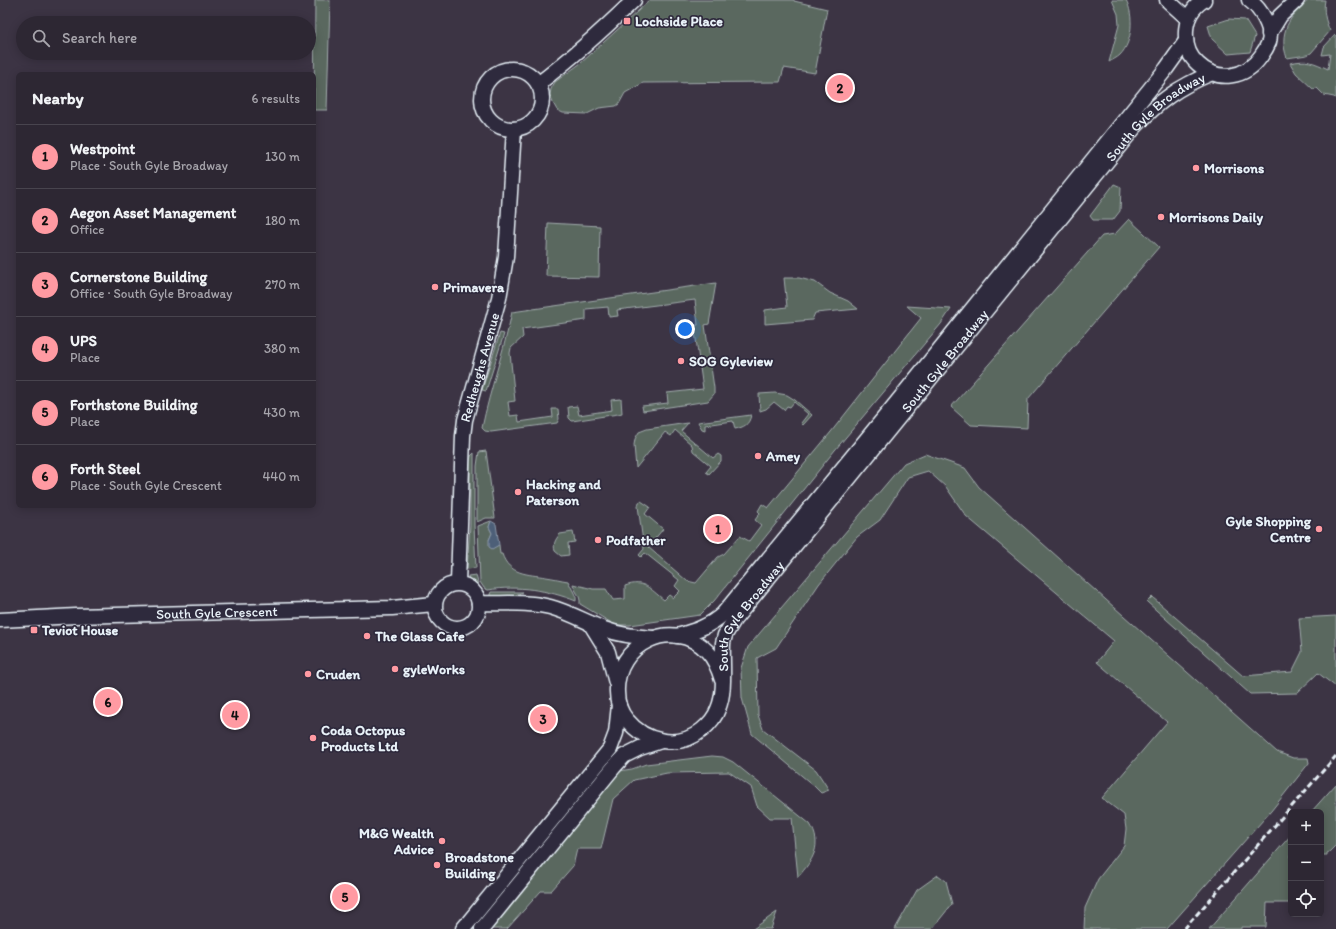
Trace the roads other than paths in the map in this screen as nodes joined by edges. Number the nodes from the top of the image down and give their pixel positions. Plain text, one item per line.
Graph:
1 (634, 0) edge
2 (1167, 0) edge
3 (1204, 0) edge
4 (1249, 0) edge
5 (1297, 0) edge
6 (1188, 19) junction
7 (1269, 34) junction
8 (1186, 41) junction
9 (1212, 73) junction
10 (538, 84) junction
11 (514, 129) junction
12 (458, 584) junction
13 (479, 603) junction
14 (434, 604) junction
15 (0, 620) edge
16 (590, 623) junction
17 (677, 636) junction
18 (654, 638) junction
19 (722, 680) junction
20 (616, 686) junction
21 (619, 705) junction
22 (660, 741) junction
23 (463, 929) edge
24 (482, 929) edge

1 - 10 street
2 - 6 street
3 - 6 street
4 - 7 street
5 - 7 street, South Gyle Broadway
6 - 8 street, South Gyle Broadway
7 - 9 street, South Gyle Broadway
8 - 9 street, South Gyle Broadway
8 - 17 street, South Gyle Broadway
9 - 19 street, South Gyle Broadway
10 - 11 street
10 - 11 street
11 - 12 street, Redheughs Avenue
12 - 13 street
12 - 14 street
13 - 14 street
13 - 16 street
14 - 15 street, South Gyle Crescent
16 - 18 street
16 - 20 street
17 - 18 street, South Gyle Broadway
17 - 19 street, South Gyle Broadway
18 - 20 street, South Gyle Broadway
19 - 22 street, South Gyle Broadway
20 - 21 street, South Gyle Broadway
21 - 22 street, South Gyle Broadway
21 - 23 street, South Gyle Broadway
22 - 24 street, South Gyle Broadway

